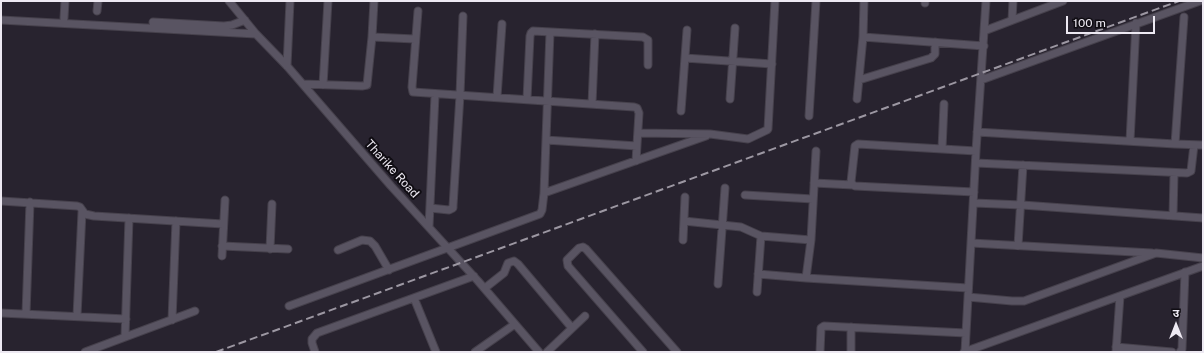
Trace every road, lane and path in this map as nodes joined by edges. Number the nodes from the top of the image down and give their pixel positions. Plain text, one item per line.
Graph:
1 (66, 1) edge
2 (98, 1) edge
3 (229, 1) edge
4 (290, 1) edge
5 (328, 1) edge
6 (374, 1) edge
7 (775, 1) edge
8 (816, 1) edge
9 (864, 1) edge
10 (986, 1) edge
11 (1013, 1) edge
12 (1063, 1) edge
13 (1200, 1) edge
14 (97, 11) dead end
15 (418, 11) dead end
16 (1, 15) edge
17 (463, 16) dead end
18 (1184, 17) dead end
19 (64, 18) junction
20 (1, 20) edge
21 (245, 20) junction
22 (1012, 20) junction
23 (1136, 23) junction
24 (502, 24) dead end
25 (735, 28) dead end
26 (687, 30) dead end
27 (550, 32) junction
28 (984, 32) junction
29 (256, 34) junction
30 (595, 34) junction
31 (372, 36) junction
32 (863, 37) junction
33 (415, 39) junction
34 (935, 42) junction
35 (984, 46) junction
36 (685, 58) junction
37 (733, 62) junction
38 (648, 64) dead end
39 (772, 64) junction
40 (287, 66) junction
41 (859, 80) junction
42 (981, 80) junction
43 (303, 84) junction
44 (323, 85) junction
45 (435, 95) junction
46 (460, 95) junction
47 (496, 97) junction
48 (527, 99) junction
49 (730, 99) dead end
50 (857, 99) dead end
51 (548, 101) junction
52 (592, 104) junction
53 (944, 104) dead end
54 (681, 111) dead end
55 (809, 116) dead end
56 (977, 132) junction
57 (638, 133) junction
58 (710, 134) junction
59 (546, 140) junction
60 (1130, 141) junction
61 (1175, 144) junction
62 (1194, 145) junction
63 (1203, 145) edge
64 (637, 146) junction
65 (942, 149) junction
66 (816, 151) dead end
67 (976, 151) junction
68 (636, 161) junction
69 (976, 164) junction
70 (1023, 165) junction
71 (1174, 174) junction
72 (814, 183) junction
73 (853, 185) junction
74 (725, 188) dead end
75 (974, 192) junction
76 (544, 193) junction
77 (745, 195) dead end
78 (685, 197) dead end
79 (813, 199) junction
80 (1, 200) edge
81 (225, 200) dead end
82 (30, 202) junction
83 (974, 203) junction
84 (272, 204) dead end
85 (1022, 205) junction
86 (430, 208) junction
87 (82, 212) junction
88 (1173, 216) junction
89 (129, 218) junction
90 (1203, 218) edge
91 (176, 221) junction
92 (684, 221) junction
93 (224, 224) junction
94 (722, 224) junction
95 (429, 227) junction
96 (761, 236) junction
97 (683, 240) dead end
98 (810, 240) junction
99 (971, 243) junction
100 (222, 246) junction
101 (1018, 246) junction
102 (448, 248) junction
103 (270, 249) junction
104 (288, 249) dead end
105 (338, 250) dead end
106 (1156, 253) junction
107 (222, 256) dead end
108 (1203, 258) edge
109 (1203, 266) edge
110 (389, 270) junction
111 (1185, 272) junction
112 (758, 274) junction
113 (474, 276) junction
114 (806, 278) junction
115 (718, 284) dead end
116 (485, 288) junction
117 (968, 288) junction
118 (757, 292) dead end
119 (1120, 296) junction
120 (968, 297) junction
121 (414, 298) junction
122 (289, 306) dead end
123 (195, 311) dead end
124 (1, 313) edge
125 (26, 314) junction
126 (77, 316) junction
127 (585, 316) dead end
128 (126, 319) junction
129 (172, 320) junction
130 (516, 324) junction
131 (851, 327) junction
132 (572, 328) junction
133 (966, 333) junction
134 (125, 337) junction
135 (1116, 349) edge
136 (1155, 351) edge
137 (84, 352) edge
138 (315, 352) edge
139 (436, 352) edge
140 (475, 352) edge
141 (540, 352) edge
142 (547, 352) edge
143 (643, 352) edge
144 (677, 352) edge
145 (820, 352) edge
146 (851, 352) edge
147 (965, 352) edge
148 (1172, 352) edge
149 (1180, 352) edge

1 - 19 street
2 - 14 street
3 - 21 street, Tharike Road
4 - 40 street
5 - 44 street
6 - 31 street
7 - 39 street
8 - 55 street
9 - 32 street
10 - 28 street
11 - 22 street
12 - 22 street
13 - 23 street
15 - 33 street
16 - 19 street
17 - 46 street
18 - 61 street
19 - 21 street
20 - 29 street
21 - 29 street, Tharike Road
22 - 28 street
23 - 42 street
23 - 60 street
24 - 47 street
25 - 37 street
26 - 36 street
27 - 30 street
27 - 48 street
27 - 51 street
28 - 35 street
29 - 40 street, Tharike Road
30 - 38 street
30 - 52 street
31 - 33 street
31 - 44 street
32 - 34 street
32 - 41 street
33 - 45 street
34 - 35 street
34 - 41 street
35 - 42 street
36 - 37 street
36 - 54 street
37 - 39 street
37 - 49 street
39 - 58 street
40 - 43 street, Tharike Road
41 - 50 street
42 - 56 street
43 - 44 street
43 - 95 street, Tharike Road
45 - 46 street
45 - 86 street
46 - 47 street
46 - 86 street
47 - 48 street
48 - 51 street
51 - 52 street
51 - 59 street
52 - 57 street
53 - 65 street
56 - 60 street
56 - 67 street
57 - 58 street
57 - 64 street
58 - 68 street
59 - 64 street
59 - 76 street
60 - 61 street
61 - 62 street
62 - 63 street
62 - 71 street
64 - 68 street
65 - 67 street
65 - 73 street
66 - 72 street
67 - 69 street
68 - 76 street
69 - 70 street
69 - 75 street
70 - 71 street
70 - 85 street
71 - 88 street
72 - 73 street
72 - 79 street
73 - 75 street
74 - 94 street
75 - 83 street
76 - 102 street
77 - 79 street
78 - 92 street
79 - 98 street
80 - 82 street
81 - 93 street
82 - 87 street
82 - 125 street
83 - 85 street
83 - 99 street
84 - 103 street
85 - 88 street
85 - 101 street
86 - 95 street
87 - 89 street
87 - 126 street
88 - 90 street
89 - 91 street
89 - 128 street
91 - 93 street
91 - 129 street
92 - 94 street
92 - 97 street
93 - 100 street
94 - 96 street
94 - 115 street
95 - 102 street, Tharike Road
96 - 98 street
96 - 112 street
98 - 114 street
99 - 101 street
99 - 117 street
100 - 103 street
100 - 107 street
101 - 106 street
102 - 110 street
102 - 113 street, Tharike Road
103 - 104 street
105 - 110 street
106 - 108 street
106 - 120 street
109 - 111 street
110 - 122 street
111 - 119 street
111 - 149 street
112 - 114 street
112 - 118 street
113 - 116 street, Tharike Road
113 - 121 street
114 - 117 street
116 - 130 street, Tharike Road
116 - 132 street
117 - 120 street
119 - 135 street
119 - 147 street
120 - 133 street
121 - 138 street
121 - 139 street
123 - 129 street
124 - 125 street
125 - 126 street
126 - 128 street
127 - 132 street
128 - 134 street
129 - 134 street
130 - 140 street
130 - 141 street, Tharike Road
131 - 133 street
131 - 145 street
131 - 146 street
132 - 142 street
133 - 147 street
134 - 137 street
135 - 136 street
136 - 148 street
143 - 144 street

